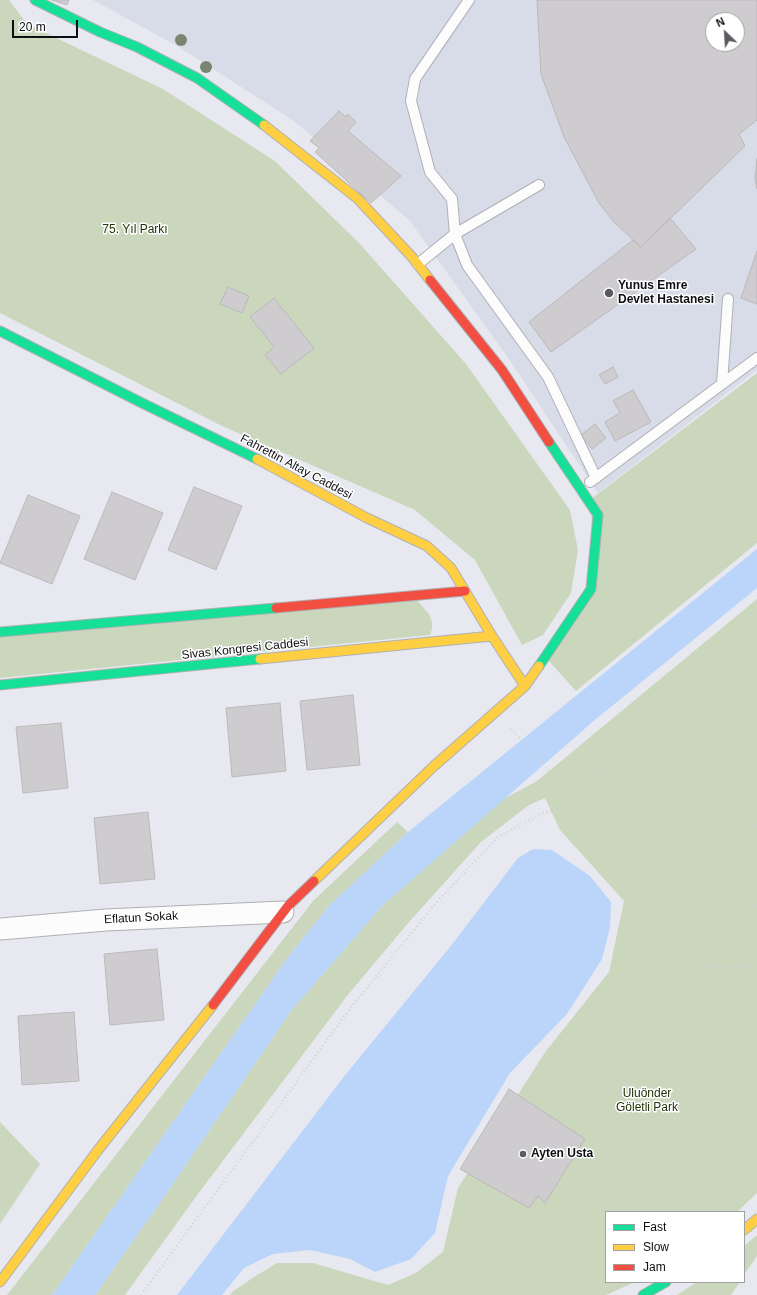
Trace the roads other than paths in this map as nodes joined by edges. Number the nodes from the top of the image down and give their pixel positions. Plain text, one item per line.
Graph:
1 (35, 0) edge
2 (470, 0) edge
3 (539, 185) dead end
4 (455, 234) junction
5 (418, 264) junction
6 (728, 299) dead end
7 (0, 331) edge
8 (757, 358) edge
9 (722, 384) junction
10 (596, 478) junction
11 (581, 489) junction
12 (465, 591) junction
13 (0, 632) edge
14 (492, 636) junction
15 (0, 685) edge
16 (525, 686) junction
17 (283, 912) junction
18 (0, 929) edge
19 (757, 1219) edge
20 (745, 1229) edge
21 (0, 1282) edge
22 (664, 1283) edge
23 (643, 1295) edge

1 - 5 main road
2 - 4 lane
3 - 4 lane
4 - 5 lane
4 - 10 lane
5 - 11 main road
6 - 9 lane
7 - 12 main road, Fahrettin Altay Caddesi
8 - 9 lane
9 - 10 lane
10 - 11 lane
11 - 16 main road
12 - 13 main road
12 - 14 main road, Fahrettin Altay Caddesi
14 - 15 main road, Sivas Kongresi Caddesi
14 - 16 main road, Fahrettin Altay Caddesi
16 - 17 main road
17 - 18 street, Eflatun Sokak
17 - 21 main road
19 - 20 main road
22 - 23 main road

